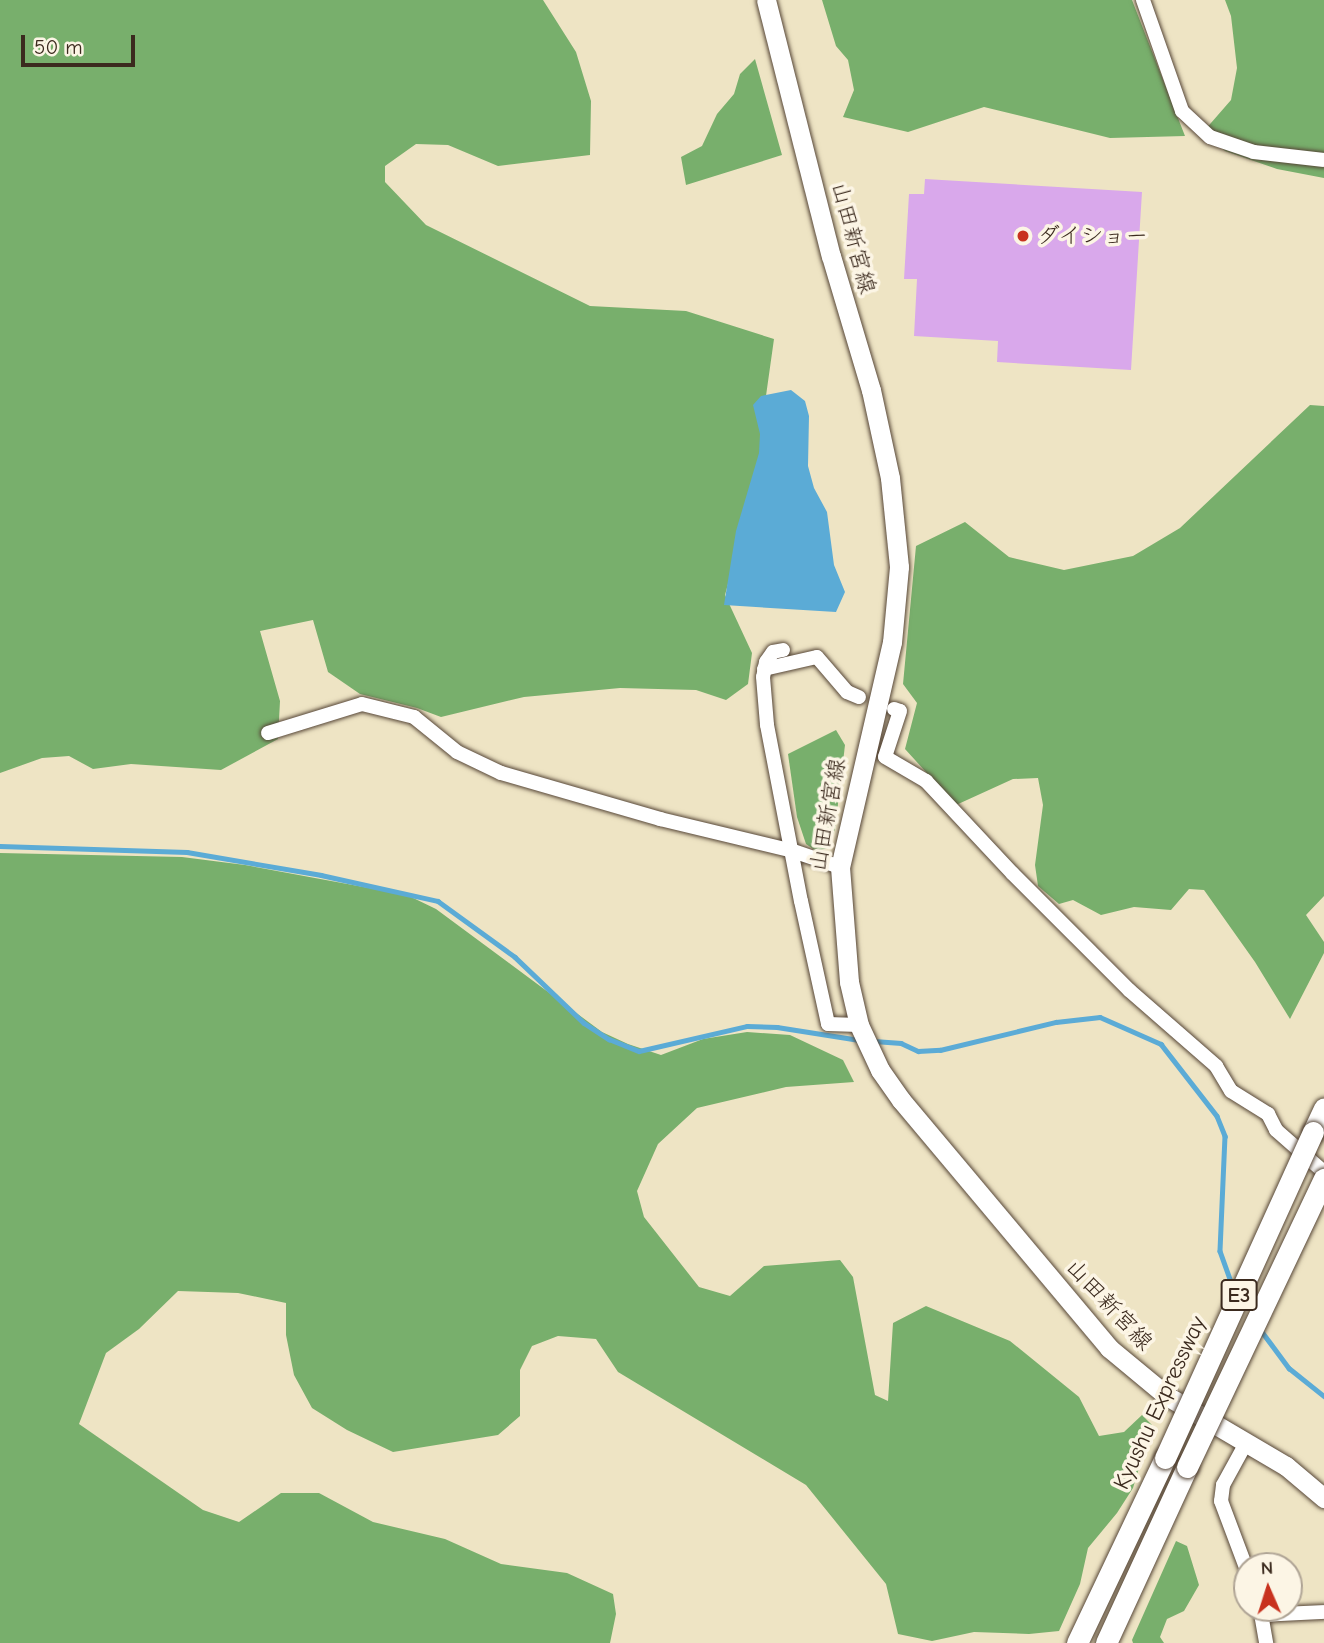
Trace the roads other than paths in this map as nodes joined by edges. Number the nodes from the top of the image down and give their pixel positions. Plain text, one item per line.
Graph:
1 (766, 0) edge
2 (1143, 0) edge
3 (1324, 160) edge
4 (783, 650) dead end
5 (764, 669) junction
6 (859, 697) dead end
7 (894, 709) dead end
8 (268, 733) dead end
9 (793, 851) junction
10 (840, 867) junction
11 (859, 1025) junction
12 (1324, 1108) edge
13 (1324, 1172) edge
14 (1324, 1179) edge
15 (1245, 1443) junction
16 (1324, 1498) edge
17 (1240, 1552) edge
18 (1303, 1612) edge
19 (1324, 1612) edge
20 (1263, 1622) edge
21 (1077, 1643) edge
22 (1106, 1643) edge
23 (1266, 1643) edge

1 - 10 main road, 山田新宮線
2 - 3 street
4 - 5 street
5 - 6 street
5 - 9 street
7 - 13 street
8 - 9 street
9 - 10 street
9 - 11 street
10 - 11 main road, 山田新宮線
11 - 15 main road, 山田新宮線
12 - 21 highway, Kyushu Expressway / E3, bridge
14 - 22 highway, E3, bridge
15 - 16 main road, 山田新宮線
15 - 17 street
18 - 19 street
20 - 23 street

